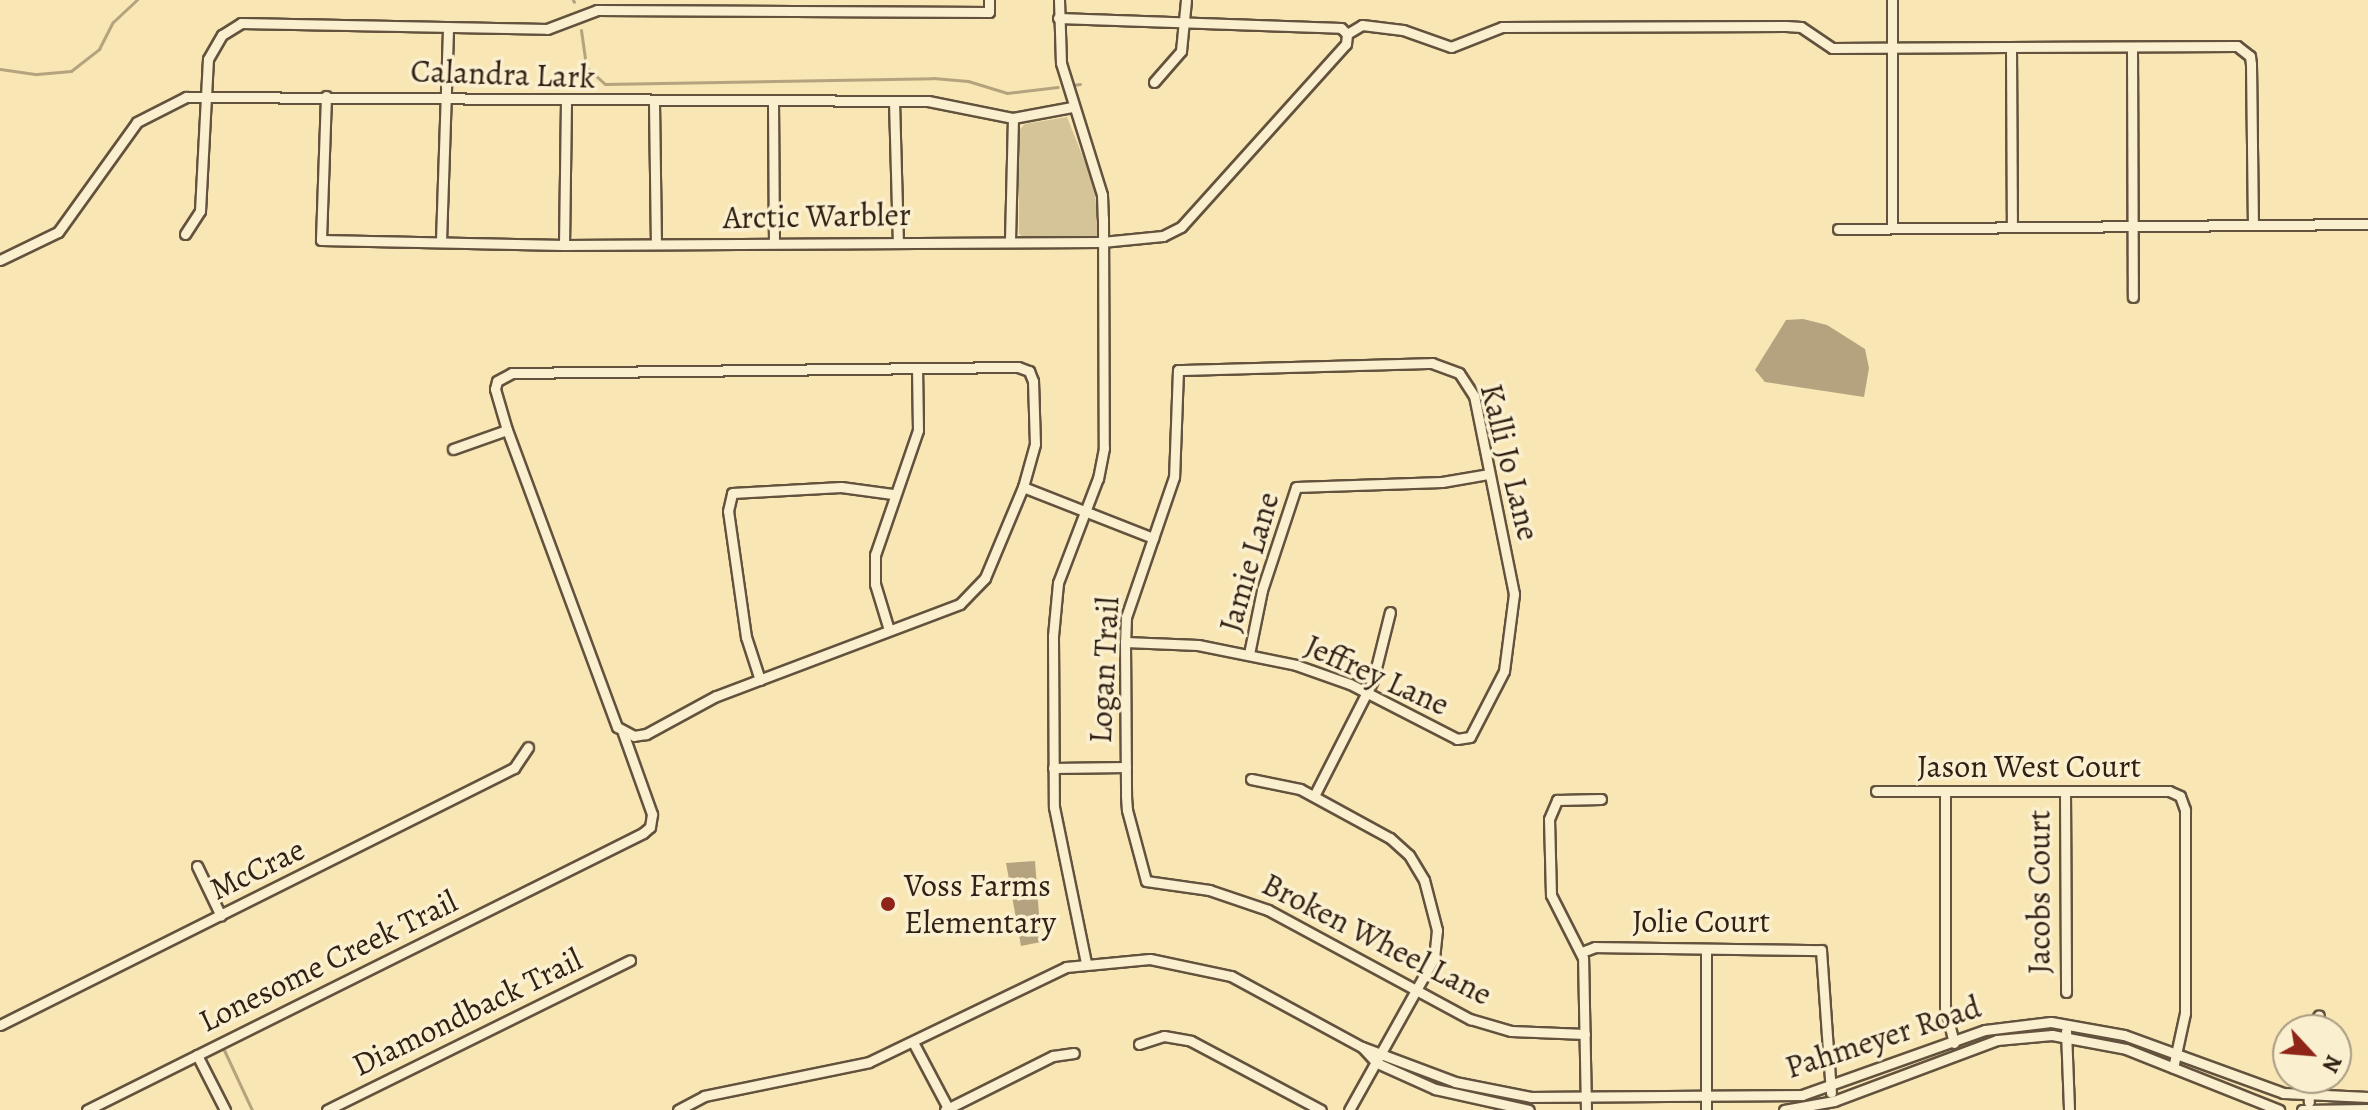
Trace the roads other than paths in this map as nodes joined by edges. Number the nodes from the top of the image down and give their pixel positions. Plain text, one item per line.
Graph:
1 (989, 0) edge
2 (1059, 0) edge
3 (1186, 0) edge
4 (1892, 0) edge
5 (1058, 18) junction
6 (1186, 23) junction
7 (448, 27) junction
8 (1347, 34) junction
9 (1891, 47) junction
10 (2011, 48) junction
11 (2132, 48) junction
12 (1154, 82) dead end
13 (207, 94) junction
14 (326, 96) junction
15 (446, 98) junction
16 (894, 101) junction
17 (566, 102) junction
18 (773, 102) junction
19 (654, 103) junction
20 (1072, 107) junction
21 (1013, 118) junction
22 (2253, 224) junction
23 (2368, 224) edge
24 (2012, 226) junction
25 (2132, 226) junction
26 (1892, 227) junction
27 (1838, 229) dead end
28 (185, 234) dead end
29 (898, 240) junction
30 (1010, 240) junction
31 (441, 241) junction
32 (1102, 242) junction
33 (774, 243) junction
34 (656, 244) junction
35 (564, 245) junction
36 (0, 260) edge
37 (2133, 297) dead end
38 (917, 369) junction
39 (1178, 370) joint
40 (507, 430) junction
41 (453, 449) dead end
42 (1489, 474) junction
43 (1023, 487) junction
44 (893, 494) junction
45 (1086, 510) junction
46 (1153, 538) junction
47 (1390, 612) dead end
48 (889, 630) junction
49 (1125, 642) junction
50 (1249, 654) junction
51 (760, 680) junction
52 (1367, 692) junction
53 (623, 733) junction
54 (1466, 739) joint
55 (528, 747) dead end
56 (1126, 767) junction
57 (1053, 768) junction
58 (1251, 779) dead end
59 (1876, 791) dead end
60 (1945, 792) junction
61 (2065, 792) junction
62 (1314, 796) junction
63 (1601, 799) dead end
64 (197, 866) dead end
65 (1146, 881) joint
66 (221, 916) junction
67 (1706, 949) junction
68 (1582, 952) junction
69 (630, 960) dead end
70 (1086, 963) junction
71 (1418, 991) junction
72 (2066, 992) dead end
73 (2066, 1023) junction
74 (0, 1025) edge
75 (1585, 1034) junction
76 (2066, 1036) junction
77 (1953, 1040) junction
78 (913, 1042) junction
79 (1139, 1044) dead end
80 (1362, 1047) junction
81 (1384, 1051) junction
82 (1957, 1052) junction
83 (1074, 1053) dead end
84 (197, 1055) junction
85 (2177, 1056) junction
86 (1377, 1063) junction
87 (2173, 1068) junction
88 (1829, 1088) junction
89 (2308, 1095) junction
90 (2368, 1097) edge
91 (1706, 1098) junction
92 (1586, 1099) junction
93 (1834, 1101) junction
94 (947, 1109) edge
95 (2309, 1109) edge
96 (2368, 1109) edge
97 (87, 1110) edge
98 (225, 1110) edge
99 (327, 1110) edge
100 (678, 1110) edge
101 (1321, 1110) edge
102 (1349, 1110) edge
103 (1529, 1110) edge
104 (1586, 1110) edge
105 (1706, 1110) edge
106 (1784, 1110) edge
107 (2069, 1110) edge
108 (2279, 1110) edge
109 (2302, 1110) edge

1 - 7 street
2 - 5 street
3 - 6 street
4 - 9 street
5 - 6 street
5 - 20 street
6 - 8 street
6 - 12 street
7 - 13 street
7 - 15 street
8 - 9 street, Arctic Warbler
8 - 32 street, Arctic Warbler
9 - 10 street
9 - 26 street
10 - 11 street
10 - 24 street
11 - 22 street
11 - 25 street
13 - 14 street, Calandra Lark
13 - 28 street
13 - 36 street, Calandra Lark
14 - 15 street, Calandra Lark
14 - 31 street, Arctic Warbler
15 - 17 street, Calandra Lark
15 - 31 street
16 - 18 street, Calandra Lark
16 - 21 street, Calandra Lark
16 - 29 street
17 - 19 street, Calandra Lark
17 - 35 street
18 - 19 street, Calandra Lark
18 - 33 street
19 - 34 street
20 - 21 street, Calandra Lark
20 - 32 street
21 - 30 street
22 - 23 street
22 - 25 street
24 - 25 street
24 - 26 street
25 - 37 street
26 - 27 street
29 - 30 street, Arctic Warbler
29 - 33 street, Arctic Warbler
30 - 32 street, Arctic Warbler
31 - 35 street, Arctic Warbler
32 - 45 street
33 - 34 street, Arctic Warbler
34 - 35 street, Arctic Warbler
38 - 40 street
38 - 43 street
38 - 44 street
39 - 42 street, Kalli Jo Lane
39 - 46 street, Logan Trail
40 - 41 street
40 - 53 street
42 - 50 street, Jamie Lane
42 - 54 street, Kalli Jo Lane
43 - 45 street
43 - 48 street
44 - 48 street
44 - 51 street
45 - 46 street
45 - 57 street
46 - 49 street, Logan Trail
47 - 52 street
48 - 51 street
49 - 50 street, Jeffrey Lane
49 - 56 street, Logan Trail
50 - 52 street, Jeffrey Lane
51 - 53 street
52 - 54 street, Jeffrey Lane
52 - 62 street
53 - 84 street, Lonesome Creek Trail
55 - 66 street, McCrae
56 - 57 street
56 - 65 street, Logan Trail
57 - 70 street
58 - 62 street
59 - 60 street, Jason West Court
60 - 61 street, Jason West Court
60 - 77 street
61 - 72 street, Jacobs Court
61 - 85 street, Jason West Court
62 - 71 street
63 - 68 street
64 - 66 street
65 - 71 street, Broken Wheel Lane
66 - 74 street, McCrae
67 - 68 street, Jolie Court
67 - 88 street, Jolie Court
67 - 91 street
68 - 75 street
69 - 99 street, Diamondback Trail
70 - 78 street, Pahmeyer Road
70 - 80 street, Pahmeyer Road
71 - 75 street, Broken Wheel Lane
71 - 81 street
73 - 76 street
73 - 77 street, Pahmeyer Road
73 - 85 street, Pahmeyer Road
75 - 92 street
76 - 82 street, Pahmeyer Road
76 - 87 street, Pahmeyer Road
76 - 107 street
77 - 82 street
77 - 88 street, Pahmeyer Road
78 - 94 street
78 - 100 street, Pahmeyer Road
79 - 101 street
80 - 81 street, Pahmeyer Road
80 - 86 street, Pahmeyer Road
81 - 86 street
81 - 92 street, Pahmeyer Road
82 - 93 street, Pahmeyer Road
83 - 94 street
84 - 97 street, Lonesome Creek Trail
84 - 98 street
85 - 87 street
85 - 89 street, Pahmeyer Road
86 - 102 street
86 - 103 street, Pahmeyer Road
87 - 108 street, Pahmeyer Road
88 - 91 street, Pahmeyer Road
88 - 93 street
89 - 90 street, Pahmeyer Road
89 - 95 street
91 - 92 street, Pahmeyer Road
91 - 105 street
92 - 104 street
93 - 106 street, Pahmeyer Road
95 - 96 street
95 - 109 street

